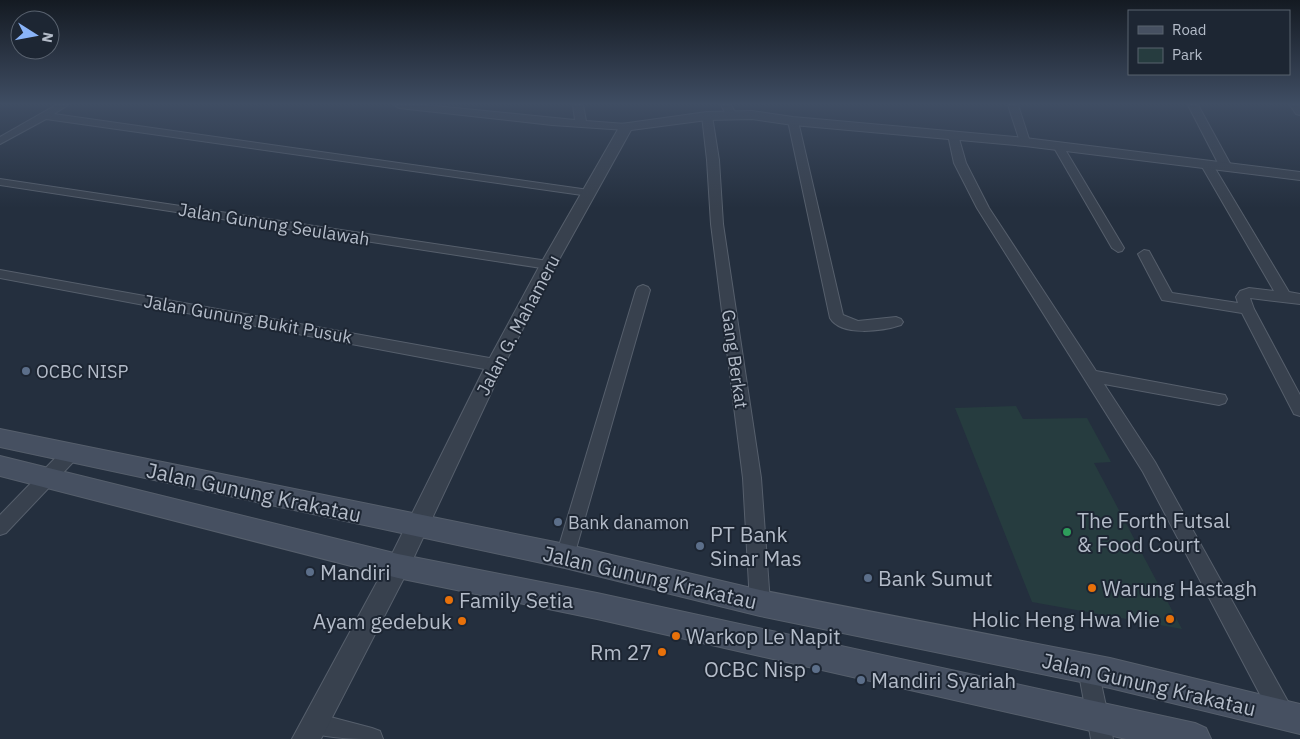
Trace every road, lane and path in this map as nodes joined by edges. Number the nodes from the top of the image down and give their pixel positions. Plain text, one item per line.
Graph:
1 (211, 139) edge
2 (619, 139) edge
3 (710, 139) edge
4 (797, 139) edge
5 (954, 139) edge
6 (999, 139) edge
7 (1211, 139) edge
8 (1025, 142) joint
9 (1058, 146) junction
10 (1207, 165) junction
11 (1226, 168) junction
12 (1300, 176) edge
13 (0, 182) edge
14 (589, 193) junction
15 (1118, 248) dead end
16 (1144, 254) dead end
17 (548, 266) junction
18 (0, 274) edge
19 (643, 290) dead end
20 (1284, 296) junction
21 (1300, 299) edge
22 (1247, 309) junction
23 (896, 322) dead end
24 (495, 365) junction
25 (1091, 376) junction
26 (1219, 400) dead end
27 (1300, 410) edge
28 (0, 438) edge
29 (71, 453) junction
30 (0, 466) edge
31 (48, 477) junction
32 (417, 526) junction
33 (0, 527) edge
34 (565, 556) junction
35 (398, 566) junction
36 (760, 602) junction
37 (1088, 669) junction
38 (1292, 717) edge
39 (1100, 728) edge
40 (310, 731) edge
41 (372, 739) edge
42 (1195, 739) edge

1 - 14 street
2 - 14 street, Jalan G. Mahameru
3 - 36 street, Gang Berkat
4 - 23 street
5 - 25 street
6 - 8 street
7 - 11 street
8 - 9 street
9 - 10 street
9 - 15 street
10 - 11 street
10 - 20 street
11 - 12 street
13 - 17 street, Jalan Gunung Seulawah
14 - 17 street, Jalan G. Mahameru
16 - 22 street
17 - 24 street, Jalan G. Mahameru
18 - 24 street, Jalan Gunung Bukit Pusuk
19 - 34 street
20 - 21 street
20 - 22 street
22 - 27 street
24 - 32 street, Jalan G. Mahameru
25 - 26 street
25 - 38 street
28 - 29 main road, Jalan Gunung Krakatau
29 - 31 street
29 - 32 main road, Jalan Gunung Krakatau
30 - 31 main road, Jalan Gunung Krakatau
31 - 33 street
31 - 35 main road, Jalan Gunung Krakatau
32 - 34 main road, Jalan Gunung Krakatau
32 - 35 street, Jalan G. Mahameru
34 - 36 main road, Jalan Gunung Krakatau
35 - 39 main road, Jalan Gunung Krakatau
35 - 40 street, Jalan G. Mahameru
36 - 37 main road, Jalan Gunung Krakatau
37 - 38 main road, Jalan Gunung Krakatau
37 - 39 street
39 - 42 main road, Jalan Gunung Krakatau
40 - 41 street

